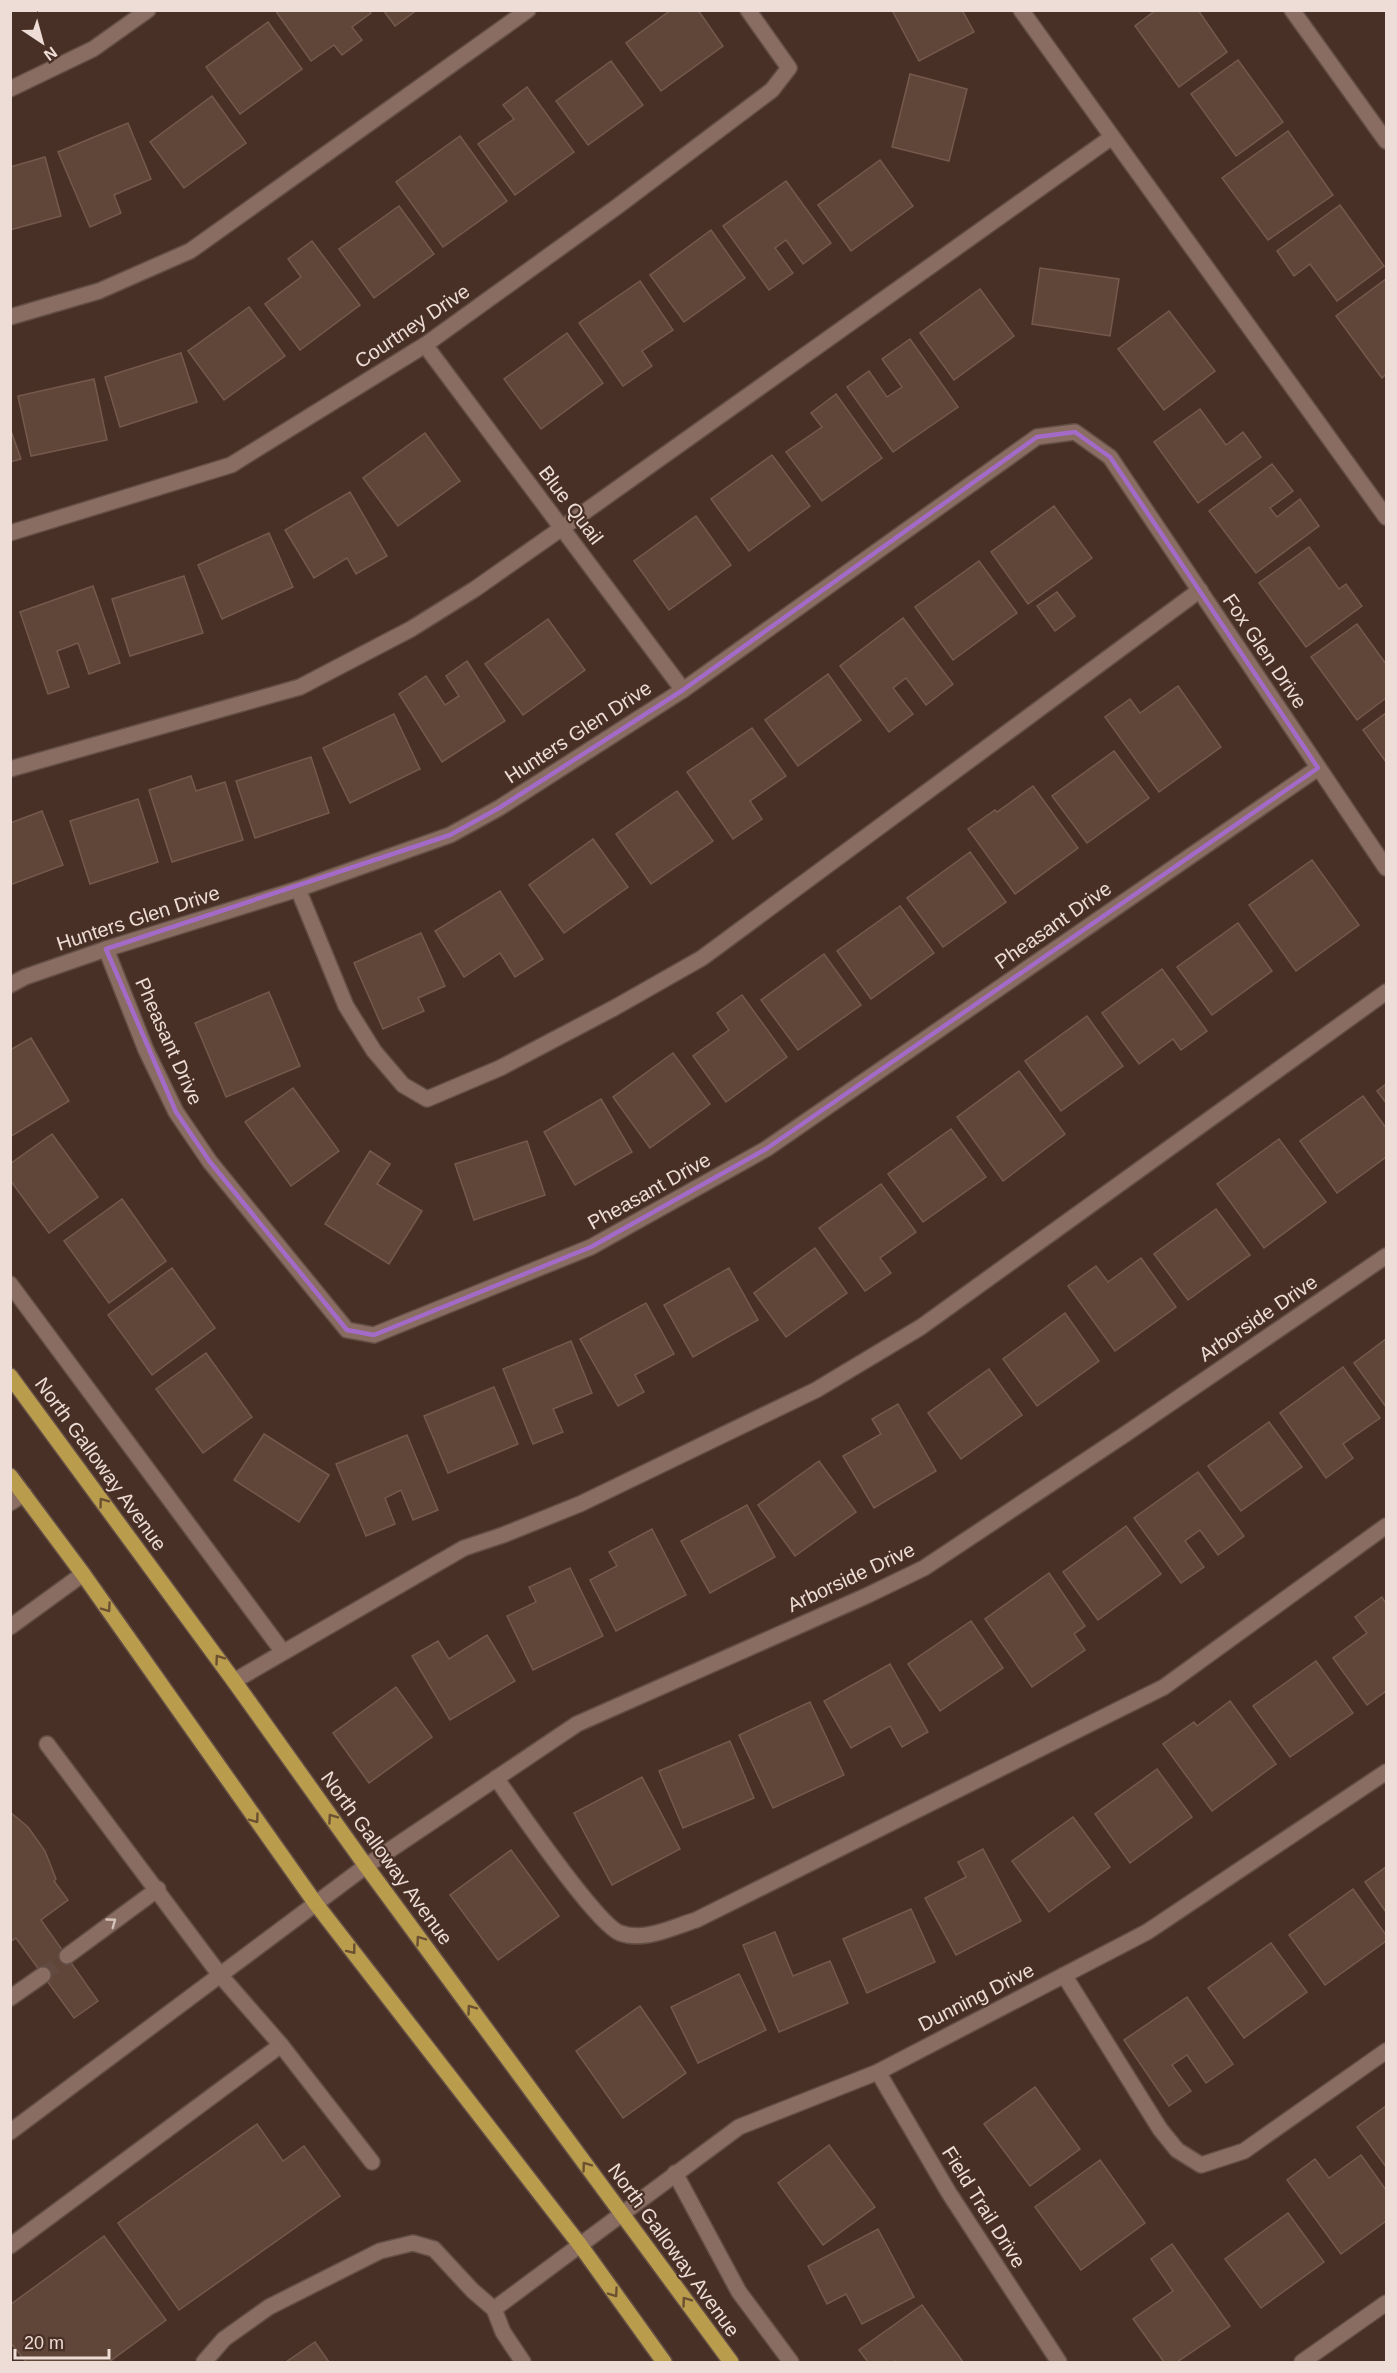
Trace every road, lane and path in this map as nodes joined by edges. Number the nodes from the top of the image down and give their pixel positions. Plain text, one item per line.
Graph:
1 (148, 10) edge
2 (528, 10) edge
3 (748, 10) edge
4 (1021, 10) edge
5 (1292, 10) edge
6 (10, 89) edge
7 (1112, 137) junction
8 (1386, 141) edge
9 (10, 317) edge
10 (425, 345) junction
11 (1110, 457) joint
12 (1386, 517) edge
13 (562, 528) junction
14 (10, 533) edge
15 (1200, 590) junction
16 (682, 690) junction
17 (1318, 768) junction
18 (10, 769) edge
19 (1386, 868) edge
20 (298, 889) junction
21 (106, 949) junction
22 (10, 984) edge
23 (1386, 993) edge
24 (1386, 1256) edge
25 (10, 1284) edge
26 (10, 1376) edge
27 (10, 1476) edge
28 (24, 1494) junction
29 (10, 1503) edge
30 (1386, 1526) edge
31 (83, 1574) junction
32 (10, 1627) edge
33 (283, 1652) junction
34 (234, 1681) junction
35 (47, 1744) dead end
36 (1386, 1772) edge
37 (496, 1778) junction
38 (366, 1866) junction
39 (158, 1889) junction
40 (316, 1904) junction
41 (67, 1956) tunnel mouth
42 (43, 1975) tunnel mouth
43 (220, 1975) junction
44 (1064, 1975) junction
45 (10, 1998) edge
46 (282, 2045) junction
47 (1386, 2051) edge
48 (878, 2072) junction
49 (10, 2132) edge
50 (372, 2162) dead end
51 (675, 2173) junction
52 (621, 2213) junction
53 (580, 2245) junction
54 (10, 2246) edge
55 (1386, 2303) edge
56 (494, 2309) junction
57 (204, 2362) edge
58 (523, 2362) edge
59 (664, 2362) edge
60 (731, 2362) edge
61 (791, 2362) edge
62 (1059, 2362) edge
63 (1302, 2362) edge

1 - 6 street
2 - 9 street
3 - 10 street, Courtney Drive
4 - 7 street
5 - 8 street
7 - 12 street
7 - 13 street
10 - 13 street, Blue Quail
10 - 14 street, Courtney Drive
11 - 15 street, Fox Glen Drive
11 - 16 street, Hunters Glen Drive
13 - 16 street, Blue Quail
13 - 18 street
15 - 17 street, Fox Glen Drive
15 - 20 street
16 - 20 street, Hunters Glen Drive
17 - 19 street, Fox Glen Drive
17 - 21 street, Pheasant Drive
20 - 21 street, Hunters Glen Drive
21 - 22 street, Hunters Glen Drive
23 - 33 street
24 - 37 street, Arborside Drive
25 - 33 street
34 -> 26 main road, North Galloway Avenue
27 - 28 main road
28 - 29 street
28 - 31 main road
30 - 37 street
31 - 32 street
31 -> 40 main road
33 - 34 street
38 -> 34 main road, North Galloway Avenue
35 - 39 street
36 - 44 street, Dunning Drive
37 - 38 street, Arborside Drive
38 - 40 street, Arborside Drive
52 -> 38 main road, North Galloway Avenue
41 -> 39 street
39 - 43 street
40 - 43 street, Arborside Drive
40 -> 53 main road
42 - 45 street
43 - 46 street
43 - 49 street, Arborside Drive
44 - 47 street
44 - 48 street, Dunning Drive
46 - 50 street
46 - 54 street
48 - 51 street, Dunning Drive
48 - 62 street, Field Trail Drive
51 - 52 street, Dunning Drive
51 - 61 street
52 - 53 street, Dunning Drive
60 -> 52 main road, North Galloway Avenue
53 - 56 street, Dunning Drive
53 -> 59 main road
55 - 63 street
56 - 57 street
56 - 58 street

